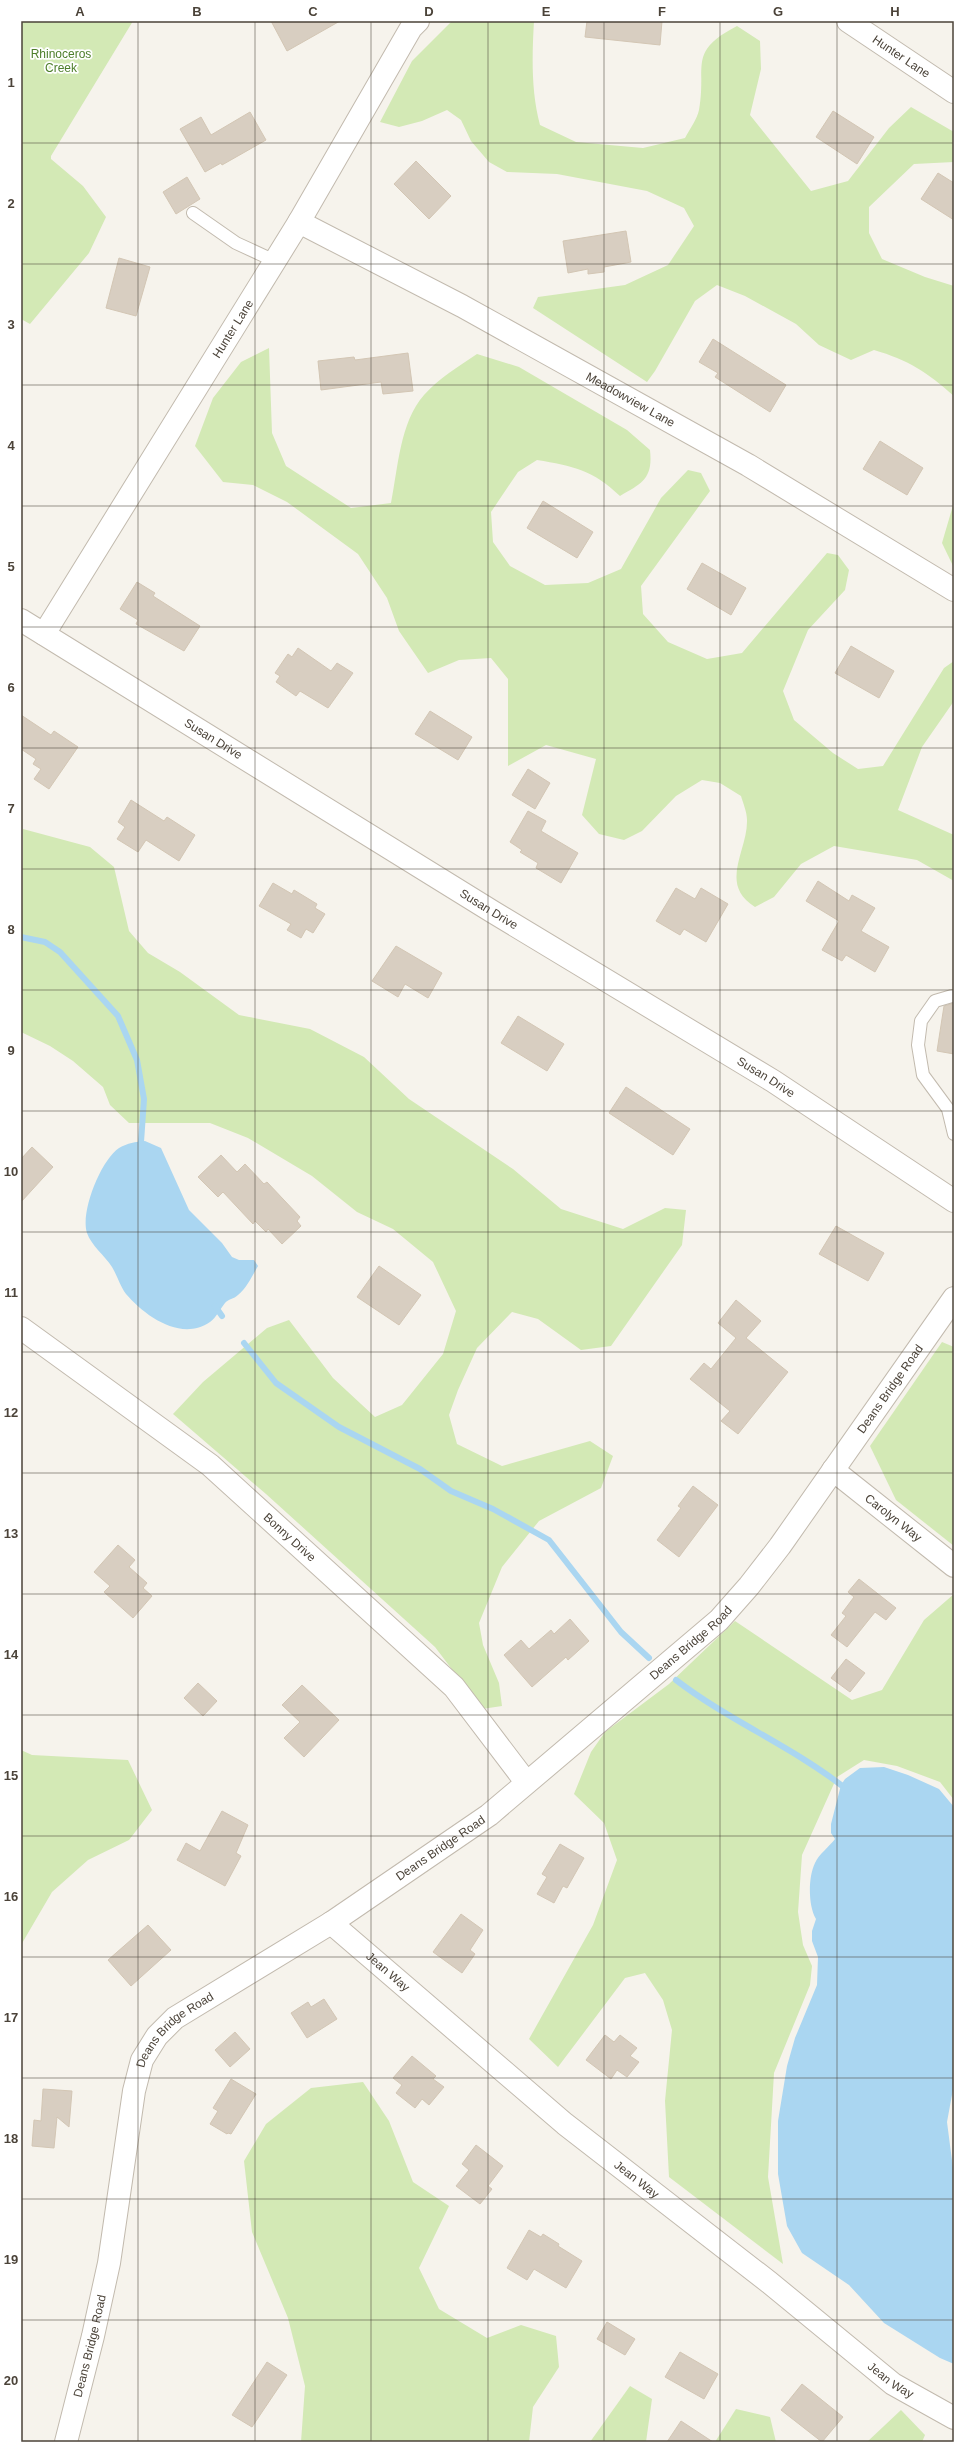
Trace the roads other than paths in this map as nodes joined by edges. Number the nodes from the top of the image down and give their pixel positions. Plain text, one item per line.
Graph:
1 (418, 21) edge
2 (848, 21) edge
3 (954, 92) edge
4 (193, 213) dead end
5 (299, 222) junction
6 (274, 261) junction
7 (954, 590) edge
8 (21, 620) edge
9 (44, 634) junction
10 (952, 996) dead end
11 (954, 1134) edge
12 (954, 1201) edge
13 (954, 1298) edge
14 (21, 1328) edge
15 (834, 1470) junction
16 (954, 1566) edge
17 (526, 1782) junction
18 (331, 1923) junction
19 (954, 2418) edge
20 (66, 2442) edge

1 - 5 street, Hunter Lane
2 - 3 street, Hunter Lane
4 - 6 lane
5 - 6 street, Hunter Lane
5 - 7 street, Meadowview Lane
6 - 9 street, Hunter Lane
8 - 9 street, Susan Drive
9 - 12 street, Susan Drive
10 - 11 lane
13 - 15 street, Deans Bridge Road
14 - 17 street, Bonny Drive
15 - 16 street, Carolyn Way
15 - 17 street, Deans Bridge Road
17 - 18 street, Deans Bridge Road
18 - 19 street, Jean Way
18 - 20 street, Deans Bridge Road

